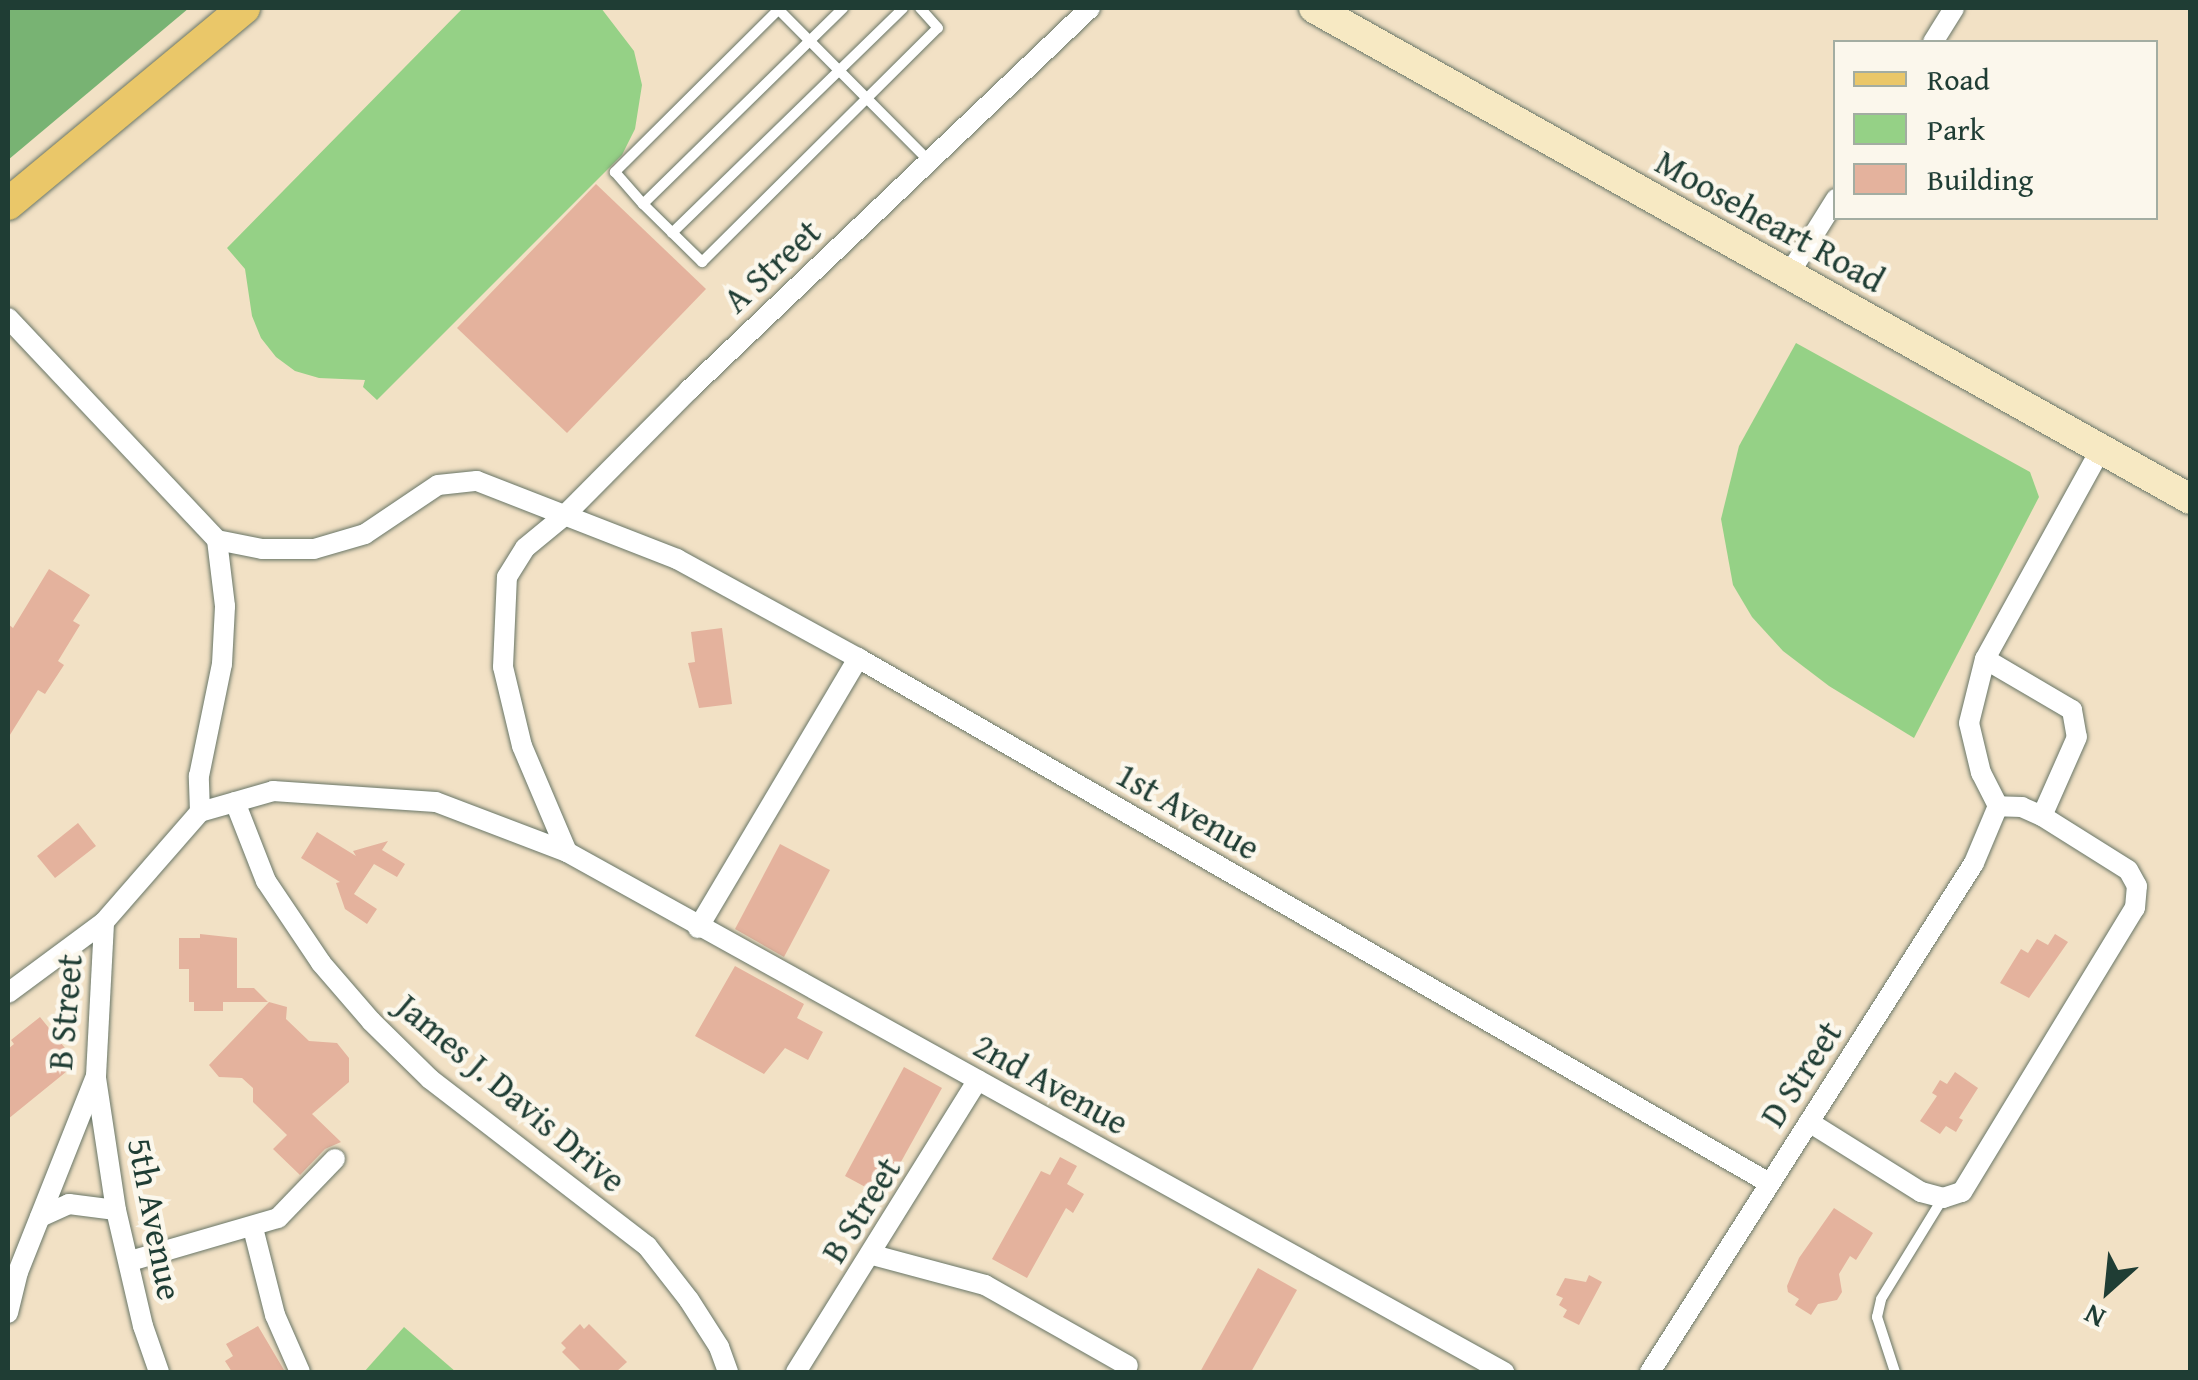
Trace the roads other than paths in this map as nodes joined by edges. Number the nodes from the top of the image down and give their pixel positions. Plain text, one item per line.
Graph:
1 (244, 8) edge
2 (779, 8) edge
3 (843, 8) edge
4 (903, 8) edge
5 (920, 8) edge
6 (1090, 8) edge
7 (1314, 8) edge
8 (1954, 8) edge
9 (810, 40) junction
10 (1933, 40) edge
11 (839, 70) junction
12 (867, 99) junction
13 (930, 161) junction
14 (8, 204) edge
15 (643, 204) junction
16 (1833, 204) edge
17 (672, 233) junction
18 (1789, 274) junction
19 (8, 318) edge
20 (2101, 449) junction
21 (2190, 499) edge
22 (565, 515) junction
23 (217, 540) junction
24 (858, 658) junction
25 (1985, 659) junction
26 (235, 802) junction
27 (1998, 806) junction
28 (200, 812) junction
29 (2042, 816) junction
30 (566, 852) junction
31 (104, 922) junction
32 (698, 928) junction
33 (8, 993) edge
34 (96, 1076) junction
35 (978, 1080) junction
36 (1809, 1122) junction
37 (335, 1159) dead end
38 (1768, 1184) junction
39 (1942, 1198) junction
40 (116, 1210) junction
41 (40, 1217) junction
42 (253, 1228) junction
43 (872, 1255) junction
44 (130, 1261) junction
45 (8, 1313) edge
46 (1126, 1369) edge
47 (160, 1372) edge
48 (300, 1372) edge
49 (728, 1372) edge
50 (796, 1372) edge
51 (1504, 1372) edge
52 (1650, 1372) edge
53 (1895, 1372) edge

1 - 14 main road
2 - 9 lane
2 - 15 lane
3 - 9 lane
4 - 11 lane
5 - 12 lane
6 - 13 street, A Street
7 - 18 main road, Mooseheart Road
8 - 10 street
9 - 11 lane
9 - 15 lane
11 - 12 lane
11 - 17 lane
12 - 13 lane
12 - 17 lane
13 - 22 street, A Street
15 - 17 lane
16 - 18 street
18 - 20 main road, Mooseheart Road
19 - 23 street
20 - 21 main road, Mooseheart Road
20 - 25 street
22 - 23 street, 1st Avenue
22 - 24 street, 1st Avenue
22 - 30 street, A Street
23 - 28 street
24 - 32 street
24 - 38 street, 1st Avenue
25 - 27 street
25 - 29 street
26 - 28 street
26 - 30 street, 2nd Avenue
26 - 49 street, James J. Davis Drive
27 - 29 street
27 - 36 street, D Street
28 - 31 street
29 - 39 street
30 - 32 street, 2nd Avenue
31 - 33 street
31 - 34 street, B Street
32 - 35 street, 2nd Avenue
34 - 40 street, 5th Avenue
34 - 41 street, B Street
35 - 43 street, B Street
35 - 51 street, 2nd Avenue
36 - 38 street, D Street
36 - 39 street
37 - 42 street
38 - 52 street, D Street
39 - 53 lane
40 - 41 street
40 - 44 street, 5th Avenue
41 - 45 street, B Street
42 - 44 street
42 - 48 street
43 - 46 street
43 - 50 street, B Street
44 - 47 street, 5th Avenue

